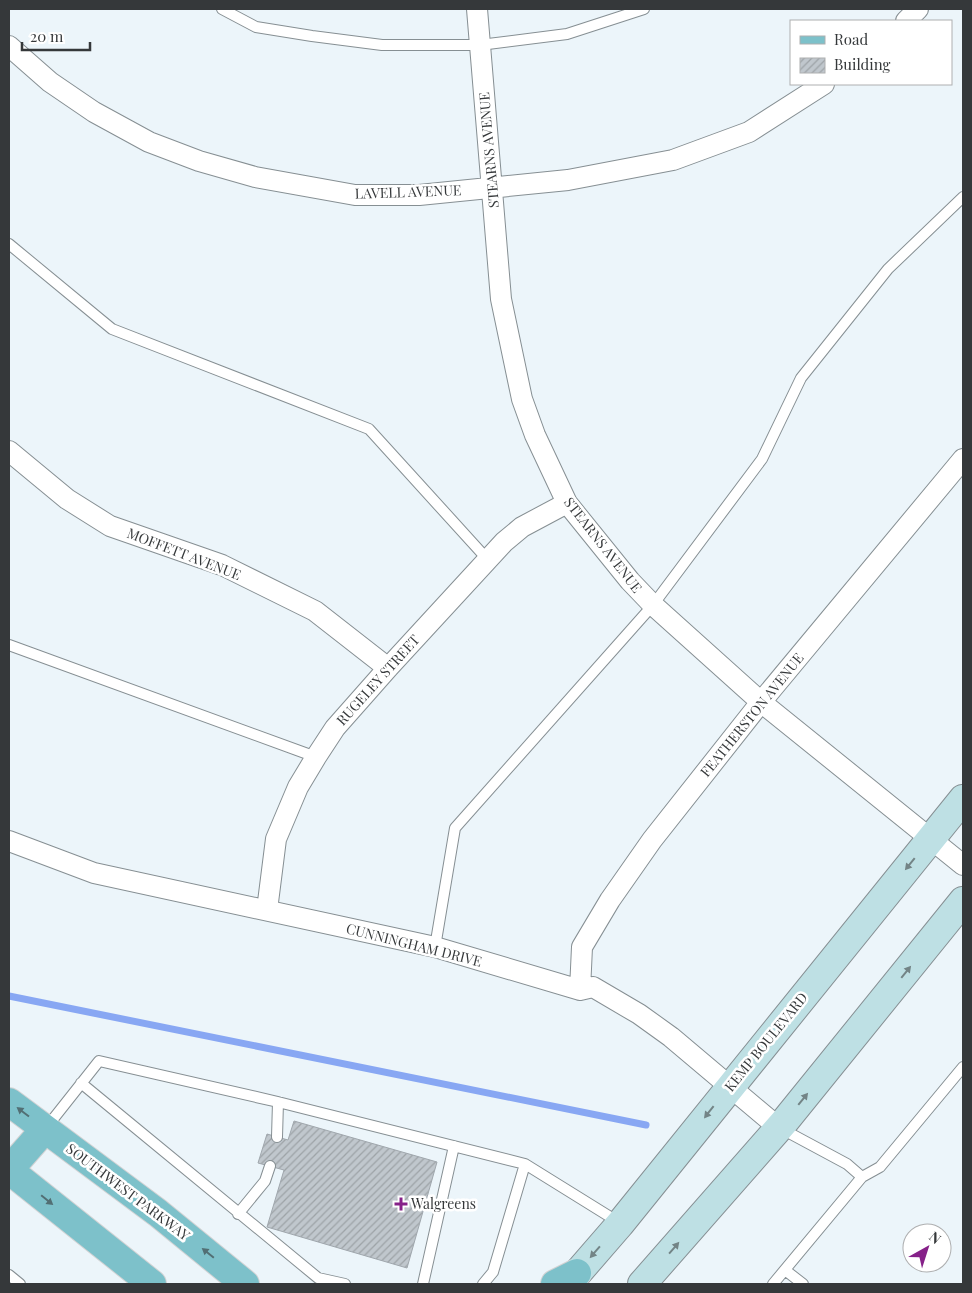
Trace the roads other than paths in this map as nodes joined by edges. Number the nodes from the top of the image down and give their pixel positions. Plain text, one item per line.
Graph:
1 (222, 9) edge
2 (477, 9) edge
3 (644, 9) edge
4 (918, 9) edge
5 (907, 20) edge
6 (480, 45) junction
7 (9, 46) edge
8 (822, 85) edge
9 (493, 188) junction
10 (963, 197) edge
11 (9, 244) edge
12 (9, 451) edge
13 (963, 459) edge
14 (567, 503) junction
15 (488, 560) junction
16 (653, 606) junction
17 (9, 645) edge
18 (388, 668) junction
19 (762, 702) junction
20 (316, 756) junction
21 (963, 799) edge
22 (931, 839) junction
23 (9, 841) edge
24 (963, 865) edge
25 (963, 901) edge
26 (267, 910) junction
27 (435, 947) junction
28 (580, 990) junction
29 (963, 1067) edge
30 (81, 1083) junction
31 (729, 1086) junction
32 (9, 1102) edge
33 (278, 1102) junction
34 (779, 1128) junction
35 (45, 1129) junction
36 (277, 1137) dead end
37 (454, 1146) junction
38 (524, 1164) junction
39 (270, 1166) dead end
40 (9, 1170) edge
41 (862, 1177) junction
42 (238, 1214) junction
43 (620, 1224) junction
44 (786, 1270) junction
45 (9, 1275) edge
46 (566, 1280) edge
47 (20, 1284) edge
48 (152, 1284) edge
49 (246, 1284) edge
50 (345, 1284) edge
51 (423, 1284) edge
52 (483, 1284) edge
53 (642, 1284) edge
54 (773, 1284) edge
55 (803, 1284) edge

1 - 6 lane
2 - 6 street, STEARNS AVENUE
3 - 6 lane
4 - 5 street
6 - 9 street, STEARNS AVENUE
7 - 9 street, LAVELL AVENUE
8 - 9 street, LAVELL AVENUE
9 - 14 street, STEARNS AVENUE
10 - 16 lane
11 - 15 lane
12 - 18 street, MOFFETT AVENUE
13 - 19 street, FEATHERSTON AVENUE
14 - 15 street, RUGELEY STREET
14 - 16 street, STEARNS AVENUE
15 - 18 street, RUGELEY STREET
16 - 19 street, STEARNS AVENUE
16 - 27 lane
17 - 20 lane
18 - 20 street, RUGELEY STREET
19 - 22 street, STEARNS AVENUE
19 - 28 street, FEATHERSTON AVENUE
20 - 26 street, RUGELEY STREET
21 - 22 main road, KEMP BOULEVARD
22 - 24 street, STEARNS AVENUE
22 -> 31 main road, KEMP BOULEVARD
23 - 26 street, CUNNINGHAM DRIVE
34 -> 25 main road
26 - 27 street, CUNNINGHAM DRIVE
27 - 28 street, CUNNINGHAM DRIVE
28 - 31 street, CUNNINGHAM DRIVE
29 - 41 lane
30 - 33 lane
30 - 35 lane
30 - 42 lane
31 - 34 street, CUNNINGHAM DRIVE
31 -> 43 main road, KEMP BOULEVARD
35 -> 32 main road, SOUTHWEST PARKWAY
33 - 36 lane
33 - 37 lane
34 - 41 lane
53 -> 34 main road
35 - 40 main road
49 -> 35 main road, SOUTHWEST PARKWAY
37 - 38 lane
37 - 51 lane
38 - 43 lane
38 - 52 lane
39 - 42 lane
40 -> 48 main road
41 - 44 lane
42 - 50 lane
43 -> 46 main road, KEMP BOULEVARD
44 - 54 lane
44 - 55 lane
45 - 47 lane

